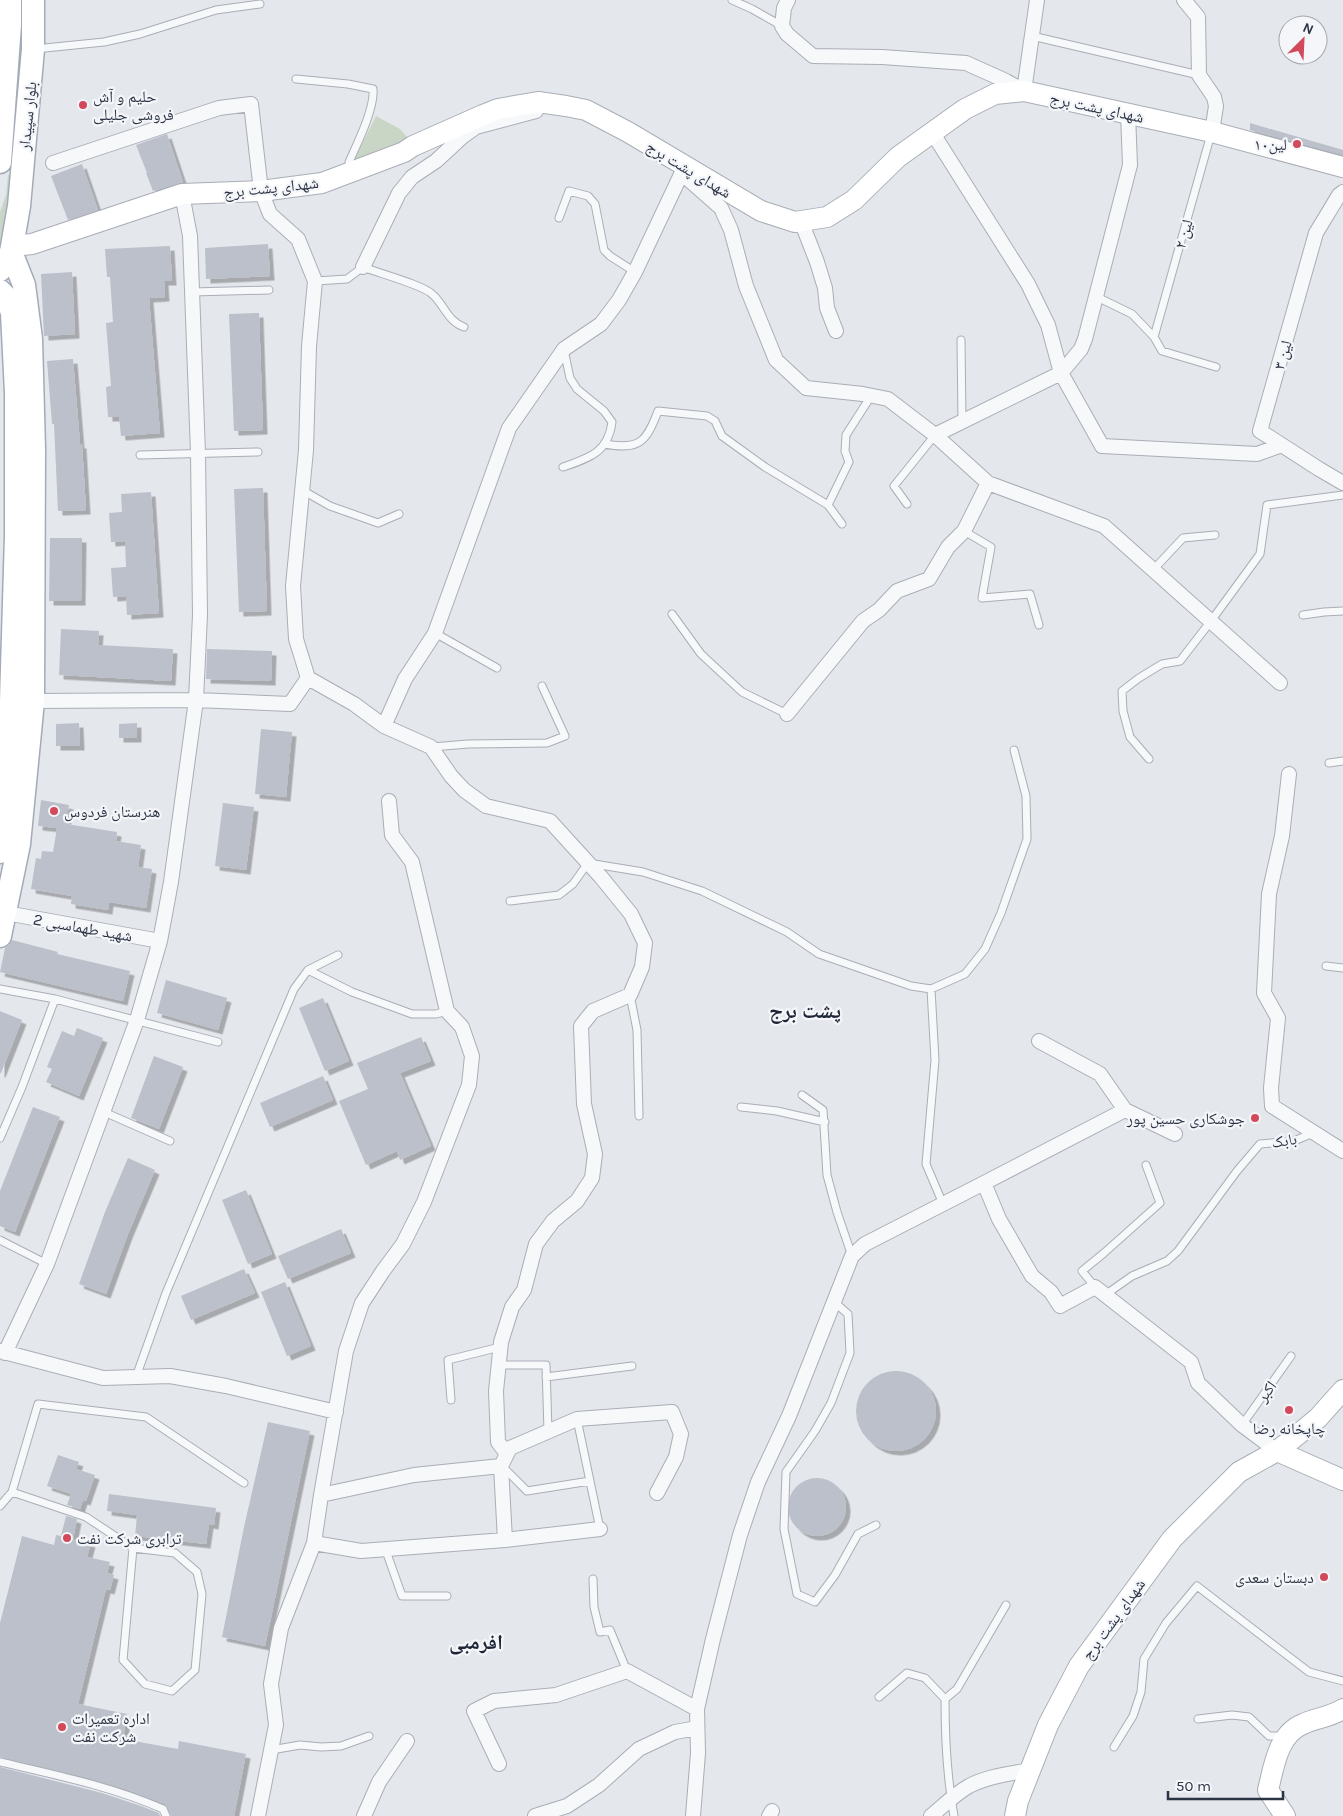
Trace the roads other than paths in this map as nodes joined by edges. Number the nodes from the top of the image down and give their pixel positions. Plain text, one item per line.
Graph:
1 (10, 0) edge
2 (32, 0) edge
3 (732, 0) edge
4 (788, 0) edge
5 (1037, 0) edge
6 (1184, 0) edge
7 (260, 4) dead end
8 (782, 26) junction
9 (1032, 36) junction
10 (33, 49) junction
11 (1200, 75) junction
12 (296, 80) dead end
13 (1024, 91) junction
14 (560, 105) junction
15 (1128, 114) junction
16 (932, 132) junction
17 (1212, 132) junction
18 (0, 162) edge
19 (53, 163) dead end
20 (1343, 167) edge
21 (350, 169) junction
22 (686, 173) junction
23 (261, 191) junction
24 (1343, 192) edge
25 (182, 194) junction
26 (559, 218) dead end
27 (801, 221) junction
28 (10, 250) edge
29 (363, 267) junction
30 (636, 272) junction
31 (314, 281) junction
32 (269, 290) dead end
33 (0, 291) edge
34 (192, 292) junction
35 (1095, 295) junction
36 (464, 327) dead end
37 (836, 331) dead end
38 (1154, 337) junction
39 (961, 340) dead end
40 (564, 349) junction
41 (1216, 367) dead end
42 (1061, 373) junction
43 (871, 396) junction
44 (962, 423) junction
45 (935, 435) junction
46 (604, 444) junction
47 (1282, 445) junction
48 (258, 452) dead end
49 (198, 453) junction
50 (140, 455) dead end
51 (563, 467) dead end
52 (988, 483) junction
53 (1343, 483) edge
54 (302, 490) junction
55 (1343, 495) edge
56 (907, 504) dead end
57 (828, 505) junction
58 (399, 514) dead end
59 (842, 524) dead end
60 (964, 531) junction
61 (1215, 535) dead end
62 (1153, 570) junction
63 (1343, 611) edge
64 (672, 614) dead end
65 (1302, 615) dead end
66 (1211, 621) junction
67 (1040, 625) dead end
68 (435, 633) junction
69 (497, 668) dead end
70 (308, 678) junction
71 (1280, 683) dead end
72 (542, 686) dead end
73 (196, 700) junction
74 (33, 701) junction
75 (787, 714) joint
76 (384, 726) junction
77 (431, 747) junction
78 (1014, 750) dead end
79 (1149, 759) dead end
80 (1343, 761) edge
81 (1328, 763) dead end
82 (1289, 774) dead end
83 (389, 800) dead end
84 (0, 852) edge
85 (588, 862) junction
86 (510, 900) dead end
87 (6, 913) junction
88 (0, 936) edge
89 (160, 941) junction
90 (338, 955) dead end
91 (1326, 966) dead end
92 (1343, 968) edge
93 (308, 970) junction
94 (0, 989) edge
95 (931, 989) junction
96 (630, 995) junction
97 (55, 999) junction
98 (447, 1011) junction
99 (137, 1020) junction
100 (1039, 1041) dead end
101 (218, 1042) dead end
102 (802, 1095) dead end
103 (741, 1107) dead end
104 (1125, 1110) junction
105 (104, 1112) junction
106 (639, 1116) dead end
107 (825, 1122) junction
108 (1313, 1133) junction
109 (1175, 1134) dead end
110 (0, 1138) edge
111 (170, 1141) dead end
112 (1343, 1151) edge
113 (1146, 1164) dead end
114 (984, 1183) junction
115 (943, 1204) junction
116 (0, 1240) edge
117 (852, 1256) junction
118 (47, 1264) junction
119 (1100, 1291) junction
120 (833, 1301) junction
121 (500, 1347) junction
122 (3, 1352) edge
123 (1291, 1356) dead end
124 (499, 1365) junction
125 (632, 1366) dead end
126 (136, 1377) junction
127 (546, 1377) junction
128 (1343, 1390) edge
129 (451, 1400) dead end
130 (336, 1412) junction
131 (577, 1419) junction
132 (1242, 1425) junction
133 (548, 1431) junction
134 (1281, 1452) junction
135 (504, 1460) junction
136 (1343, 1480) edge
137 (590, 1481) junction
138 (244, 1483) dead end
139 (12, 1492) junction
140 (657, 1493) dead end
141 (321, 1495) junction
142 (0, 1506) edge
143 (876, 1525) dead end
144 (600, 1529) joint
145 (505, 1540) junction
146 (314, 1543) junction
147 (133, 1548) junction
148 (385, 1548) junction
149 (594, 1579) dead end
150 (447, 1596) dead end
151 (1006, 1605) dead end
152 (627, 1670) junction
153 (1343, 1680) edge
154 (879, 1697) dead end
155 (946, 1699) junction
156 (697, 1709) junction
157 (1343, 1709) edge
158 (1198, 1719) dead end
159 (698, 1728) junction
160 (369, 1736) dead end
161 (1286, 1736) junction
162 (407, 1742) dead end
163 (1114, 1747) dead end
164 (271, 1750) junction
165 (0, 1762) edge
166 (499, 1764) dead end
167 (1030, 1770) junction
168 (951, 1799) junction
169 (166, 1816) edge
170 (258, 1816) edge
171 (364, 1816) edge
172 (536, 1816) edge
173 (693, 1816) edge
174 (931, 1816) edge
175 (954, 1816) edge
176 (1015, 1816) edge
177 (1285, 1816) edge

1 - 18 main road, بلوار سپیدار
2 - 10 main road, بلوار سپیدار
3 - 8 lane
4 - 8 street
5 - 9 street
6 - 11 street
7 - 10 lane
8 - 13 street
9 - 11 lane
9 - 13 street
10 - 28 main road, بلوار سپیدار
11 - 17 street
12 - 21 lane
13 - 15 street, شهدای پشت برج
13 - 16 street, شهدای پشت برج
14 - 21 street, شهدای پشت برج
14 - 22 street, شهدای پشت برج
14 - 29 street
15 - 17 street, شهدای پشت برج
15 - 35 street
16 - 27 street, شهدای پشت برج
16 - 42 street
17 - 20 street, شهدای پشت برج
17 - 38 lane, لین ۲
19 - 23 street
21 - 23 street, شهدای پشت برج
22 - 27 street, شهدای پشت برج
22 - 30 street
22 - 43 street
23 - 25 street, شهدای پشت برج
23 - 31 street
24 - 47 street, لین ۳
25 - 28 street, شهدای پشت برج
25 - 34 street
26 - 30 lane
27 - 37 street
28 - 74 main road
29 - 31 lane
29 - 36 lane
30 - 40 street
31 - 54 street
32 - 34 lane
33 - 84 main road
34 - 49 street
35 - 38 lane
35 - 42 street
38 - 41 lane
39 - 44 lane
40 - 46 lane
40 - 68 street
42 - 44 street
42 - 47 street
43 - 45 street
43 - 57 lane
44 - 45 street
45 - 52 street
45 - 56 lane
46 - 51 lane
46 - 57 lane
47 - 53 street, لین ۳
48 - 49 lane
49 - 50 lane
49 - 73 street
52 - 60 street
52 - 62 street
54 - 58 lane
54 - 70 street
55 - 66 lane
57 - 59 lane
60 - 67 lane
60 - 75 street
61 - 62 lane
62 - 66 street
63 - 65 lane
64 - 75 lane
66 - 71 street
66 - 79 lane
68 - 69 lane
68 - 76 street
70 - 73 street
70 - 76 street
72 - 77 lane
73 - 74 street
73 - 89 street
74 - 87 main road
76 - 77 street
77 - 85 street
78 - 95 lane
80 - 81 lane
82 - 108 street
83 - 98 street
85 - 86 lane
85 - 95 lane
85 - 96 street
87 - 88 main road
87 - 89 street, شهید طهماسبی 2
89 - 99 street
90 - 93 lane
91 - 92 lane
93 - 98 lane
93 - 126 lane
94 - 97 lane
95 - 115 lane
96 - 106 lane
96 - 121 street
97 - 99 lane
97 - 110 lane
98 - 130 street
99 - 101 lane
99 - 105 street
100 - 104 street
102 - 107 lane
103 - 107 lane
104 - 109 street
104 - 114 street
105 - 111 lane
105 - 118 street
107 - 117 lane
108 - 112 street
108 - 119 lane, بابک
113 - 119 lane
114 - 115 street
114 - 119 street
115 - 117 street
116 - 118 lane
117 - 120 street
118 - 122 street
119 - 132 street
120 - 143 lane
120 - 156 street
121 - 124 street
121 - 129 lane
122 - 126 street
123 - 132 lane, اکبر
124 - 127 lane
124 - 135 street
125 - 127 lane
126 - 130 street
127 - 133 lane
128 - 134 street, شهدای پشت برج
130 - 141 street
131 - 133 street
131 - 137 lane
131 - 140 street
132 - 134 street
133 - 135 street
134 - 136 street
134 - 167 street, شهدای پشت برج
135 - 137 lane
135 - 141 street
135 - 145 street
137 - 144 lane
138 - 139 lane
139 - 142 lane
139 - 147 lane
141 - 146 street
144 - 145 street
145 - 148 street
146 - 148 street
146 - 164 street
147 - 147 lane
148 - 150 lane
149 - 152 lane
151 - 155 lane
152 - 156 street
152 - 166 street
153 - 163 lane
154 - 155 lane
155 - 168 lane
156 - 159 street
157 - 161 street
158 - 161 lane
159 - 172 street
159 - 173 street
160 - 164 lane
161 - 177 street
162 - 171 street
164 - 170 street
165 - 169 lane
167 - 168 street
167 - 176 street, شهدای پشت برج
168 - 174 street
168 - 175 lane

